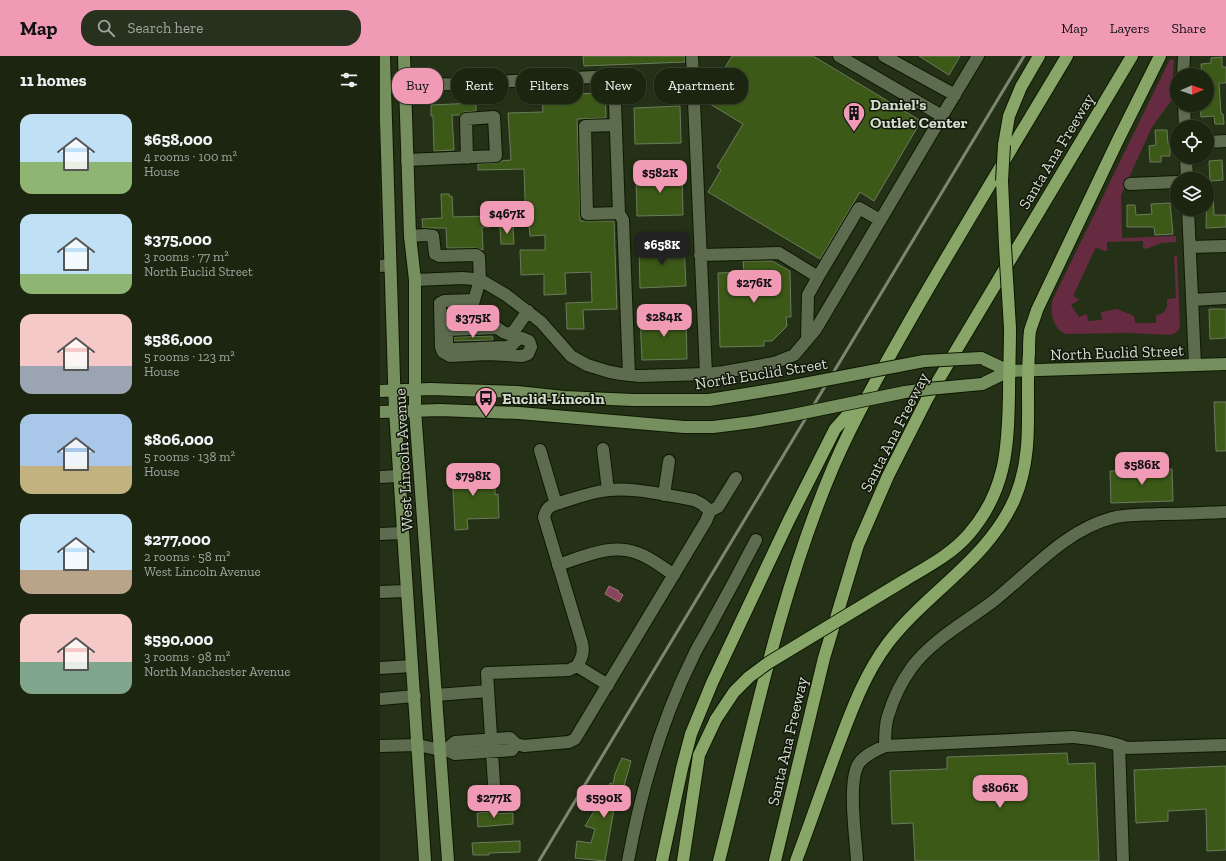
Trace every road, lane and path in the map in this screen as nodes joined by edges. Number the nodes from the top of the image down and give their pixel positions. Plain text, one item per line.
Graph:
1 (384, 56) edge
2 (404, 56) edge
3 (692, 56) edge
4 (839, 56) edge
5 (884, 56) edge
6 (978, 56) edge
7 (1039, 56) edge
8 (1067, 56) edge
9 (1132, 56) edge
10 (1160, 56) edge
11 (1184, 56) edge
12 (404, 68) edge
13 (1183, 68) edge
14 (382, 69) edge
15 (443, 84) edge
16 (385, 86) junction
17 (392, 86) edge
18 (955, 95) junction
19 (406, 104) edge
20 (383, 110) edge
21 (942, 116) junction
22 (616, 125) junction
23 (383, 131) edge
24 (1226, 141) edge
25 (1214, 142) edge
26 (468, 158) dead end
27 (407, 160) junction
28 (1170, 182) edge
29 (1130, 184) dead end
30 (619, 213) junction
31 (1188, 216) edge
32 (880, 220) junction
33 (410, 236) junction
34 (1226, 246) edge
35 (1190, 247) junction
36 (700, 255) junction
37 (385, 266) edge
38 (818, 276) junction
39 (415, 280) junction
40 (480, 280) junction
41 (1226, 298) edge
42 (473, 300) junction
43 (1192, 300) junction
44 (528, 311) junction
45 (497, 328) junction
46 (808, 338) junction
47 (1226, 364) edge
48 (1195, 365) junction
49 (1010, 371) junction
50 (1027, 371) junction
51 (706, 374) junction
52 (629, 375) junction
53 (415, 389) junction
54 (871, 389) junction
55 (380, 391) edge
56 (394, 391) junction
57 (415, 410) junction
58 (395, 411) junction
59 (380, 412) edge
60 (603, 449) dead end
61 (540, 450) dead end
62 (669, 461) dead end
63 (399, 476) junction
64 (380, 477) edge
65 (736, 478) dead end
66 (608, 490) junction
67 (664, 495) junction
68 (556, 504) junction
69 (710, 511) junction
70 (1226, 512) edge
71 (403, 533) junction
72 (380, 534) edge
73 (756, 540) dead end
74 (558, 565) junction
75 (674, 575) junction
76 (407, 591) junction
77 (380, 592) edge
78 (412, 666) junction
79 (577, 666) junction
80 (380, 668) edge
81 (608, 685) junction
82 (488, 691) junction
83 (436, 695) junction
84 (414, 696) junction
85 (380, 699) edge
86 (418, 745) junction
87 (1119, 745) junction
88 (1226, 745) edge
89 (380, 746) edge
90 (491, 746) junction
91 (884, 746) junction
92 (443, 750) junction
93 (495, 800) dead end
94 (425, 861) edge
95 (448, 861) edge
96 (628, 861) edge
97 (662, 861) edge
98 (683, 861) edge
99 (719, 861) edge
100 (775, 861) edge
101 (796, 861) edge
102 (857, 861) edge
103 (1123, 861) edge

1 - 14 main road, West Lincoln Avenue
2 - 12 main road, West Lincoln Avenue
3 - 36 street
4 - 21 street
5 - 18 street
6 - 18 street
7 - 49 highway, bridge
8 - 54 highway
9 - 100 highway, Santa Ana Freeway
10 - 50 highway
11 - 13 street
14 - 16 main road, West Lincoln Avenue
15 - 22 street
16 - 17 main road
16 - 20 main road, West Lincoln Avenue
18 - 21 street
19 - 27 main road, West Lincoln Avenue
20 - 23 main road, West Lincoln Avenue
21 - 32 street
22 - 30 street
22 - 30 street
23 - 37 main road, West Lincoln Avenue
24 - 25 street
26 - 27 street
27 - 33 main road, West Lincoln Avenue
28 - 29 street
30 - 52 street
31 - 35 street
32 - 38 street
32 - 46 street
33 - 39 main road, West Lincoln Avenue
33 - 40 street
34 - 35 street
35 - 43 street
36 - 38 street
36 - 51 street
37 - 56 main road, West Lincoln Avenue
38 - 46 street
39 - 40 street
39 - 53 main road, West Lincoln Avenue
40 - 42 street
40 - 44 street
41 - 43 street
42 - 45 street
42 - 45 street
43 - 48 street
44 - 45 street
44 - 52 street
46 - 51 street
47 - 48 main road, North Euclid Street
48 - 50 main road, North Euclid Street
49 - 50 main road, North Euclid Street
49 - 53 main road, North Euclid Street, bridge
49 - 57 main road, North Euclid Street, bridge
49 - 98 highway, bridge
50 - 101 highway
51 - 52 street
53 - 56 main road, North Euclid Street
53 - 57 main road, West Lincoln Avenue
54 - 97 highway
54 - 99 highway
55 - 56 main road, North Euclid Street
56 - 58 main road, West Lincoln Avenue
57 - 58 main road, North Euclid Street
57 - 83 main road, West Lincoln Avenue
58 - 59 main road, North Euclid Street
58 - 63 main road, West Lincoln Avenue
60 - 66 street
61 - 68 street
62 - 67 street
63 - 64 street
63 - 71 main road, West Lincoln Avenue
65 - 69 street
66 - 67 street
66 - 68 street
67 - 69 street
68 - 74 street
69 - 75 street
70 - 91 street
71 - 72 street
71 - 76 main road, West Lincoln Avenue
73 - 96 street
74 - 75 street
74 - 79 street
75 - 81 street
76 - 77 street
76 - 78 main road, West Lincoln Avenue
78 - 80 street
78 - 84 main road, West Lincoln Avenue
79 - 81 street
79 - 82 street
81 - 90 street
82 - 83 street
82 - 90 street
83 - 92 main road, West Lincoln Avenue
84 - 85 street
84 - 86 main road, West Lincoln Avenue
86 - 89 street
86 - 92 street
86 - 94 main road, West Lincoln Avenue
87 - 88 street
87 - 91 street
87 - 103 street
90 - 92 street
90 - 93 street
91 - 102 street
92 - 95 main road, West Lincoln Avenue

